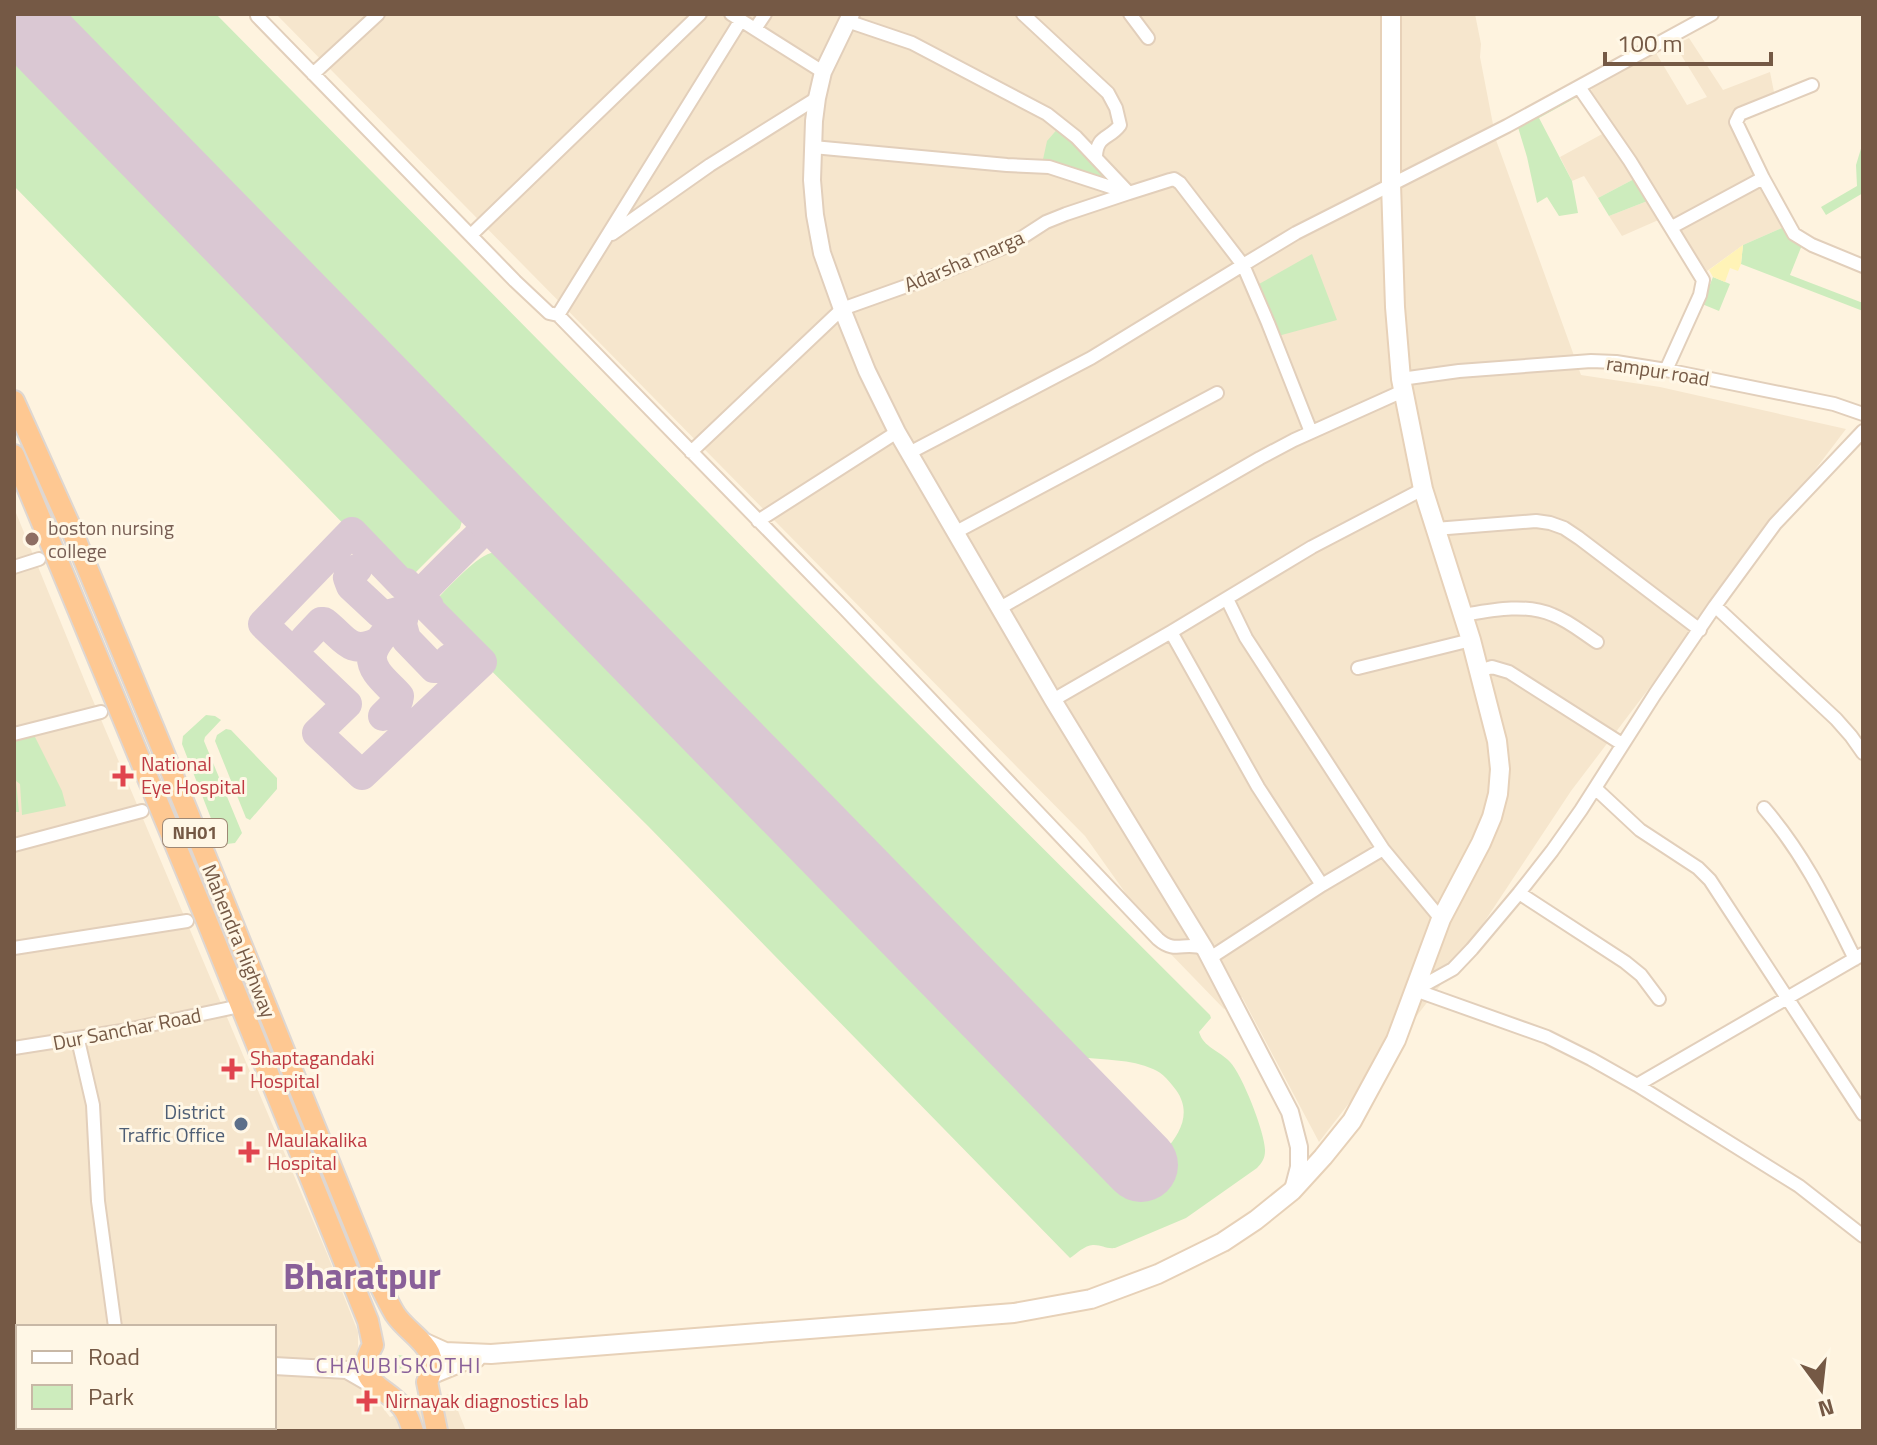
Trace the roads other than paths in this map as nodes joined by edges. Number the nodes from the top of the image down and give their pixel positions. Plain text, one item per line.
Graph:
1 (378, 14) edge
2 (700, 14) edge
3 (765, 14) edge
4 (1023, 14) edge
5 (1130, 14) edge
6 (1391, 14) edge
7 (1712, 14) edge
8 (258, 15) edge
9 (736, 17) edge
10 (849, 17) edge
11 (755, 29) junction
12 (1148, 38) dead end
13 (823, 72) junction
14 (313, 74) junction
15 (1812, 85) dead end
16 (1579, 87) junction
17 (817, 98) junction
18 (813, 147) junction
19 (1096, 156) junction
20 (1763, 178) junction
21 (1391, 184) junction
22 (1129, 193) junction
23 (1672, 227) junction
24 (471, 235) junction
25 (606, 238) junction
26 (1243, 265) junction
27 (1863, 266) edge
28 (842, 309) junction
29 (558, 315) junction
30 (1666, 370) junction
31 (1402, 385) junction
32 (1217, 393) dead end
33 (14, 401) edge
34 (1863, 414) edge
35 (1863, 431) edge
36 (897, 432) junction
37 (1311, 432) junction
38 (691, 452) junction
39 (909, 453) junction
40 (14, 455) edge
41 (1423, 489) junction
42 (758, 521) junction
43 (1435, 529) junction
44 (956, 532) junction
45 (39, 559) dead end
46 (14, 567) edge
47 (1227, 599) junction
48 (1715, 606) junction
49 (1000, 608) junction
50 (1463, 615) junction
51 (1700, 630) junction
52 (1171, 632) junction
53 (1471, 640) junction
54 (1597, 642) dead end
55 (1358, 668) dead end
56 (1479, 671) junction
57 (1053, 700) junction
58 (101, 712) dead end
59 (1863, 728) edge
60 (14, 734) edge
61 (1851, 736) junction
62 (1622, 744) junction
63 (1863, 753) edge
64 (1595, 788) junction
65 (1764, 808) dead end
66 (142, 811) dead end
67 (14, 845) edge
68 (1383, 849) junction
69 (1322, 885) junction
70 (1519, 893) junction
71 (1441, 919) junction
72 (187, 921) dead end
73 (14, 948) edge
74 (1207, 954) junction
75 (1859, 957) edge
76 (1415, 990) junction
77 (1787, 997) junction
78 (1659, 999) dead end
79 (240, 1006) junction
80 (78, 1040) junction
81 (14, 1048) edge
82 (1637, 1085) junction
83 (1863, 1114) edge
84 (1292, 1191) junction
85 (1863, 1236) edge
86 (115, 1325) edge
87 (421, 1340) junction
88 (371, 1348) junction
89 (491, 1354) junction
90 (276, 1366) edge
91 (320, 1368) junction
92 (428, 1379) junction
93 (379, 1389) junction
94 (413, 1431) edge
95 (437, 1431) edge

1 - 14 street
2 - 24 street
3 - 11 street
4 - 19 street
5 - 12 street
6 - 21 main road
7 - 16 street
8 - 14 street
9 - 11 street
9 - 25 street
10 - 13 street
10 - 19 street
11 - 13 street
13 - 17 street
14 - 24 street
15 - 20 street
16 - 21 street
16 - 23 street
17 - 18 street
17 - 25 street
18 - 22 street
18 - 28 street
19 - 22 street
20 - 23 street
20 - 27 street
21 - 26 street
21 - 31 main road
22 - 26 street, Adarsha marga
22 - 28 street, Adarsha marga
23 - 30 street
24 - 29 street
25 - 29 street
26 - 37 street
26 - 39 street
28 - 36 street
28 - 38 street
29 - 38 street
30 - 31 street, rampur road
30 - 34 street, rampur road
31 - 37 street, rampur road
31 - 41 main road
32 - 44 street
33 - 87 highway, Mahendra Highway / NH01
35 - 48 street
36 - 39 street
36 - 42 street
37 - 49 street, rampur road
38 - 42 street
39 - 44 street
40 - 79 highway, Mahendra Highway / NH01
41 - 43 main road
41 - 47 street
42 - 74 street
43 - 50 main road
43 - 51 street
44 - 49 street
45 - 46 street
47 - 52 street
47 - 68 street
48 - 51 street
48 - 61 street
49 - 57 street
50 - 53 main road
50 - 54 street
51 - 62 street
52 - 57 street
52 - 69 street
53 - 55 street
53 - 56 main road
56 - 62 street
56 - 71 main road
57 - 74 street
58 - 60 street
59 - 61 street
61 - 63 street
62 - 64 street
64 - 70 street
64 - 77 street
65 - 75 street
66 - 67 street
68 - 69 street
68 - 71 street
69 - 74 street
70 - 76 street
70 - 78 street
71 - 76 main road
72 - 73 street
74 - 84 street
75 - 77 street
76 - 82 street
76 - 84 main road
77 - 82 street
77 - 83 street
79 - 80 street, Dur Sanchar Road
79 - 88 highway, Mahendra Highway / NH01
80 - 81 street, Dur Sanchar Road
80 - 86 street
82 - 85 street
84 - 89 main road
87 - 88 highway
87 - 89 main road
87 - 92 highway
88 - 91 street
88 - 93 highway, Mahendra Highway / NH01
89 - 92 main road
90 - 91 street
91 - 93 street
92 - 93 highway
92 - 95 highway
93 - 94 highway

